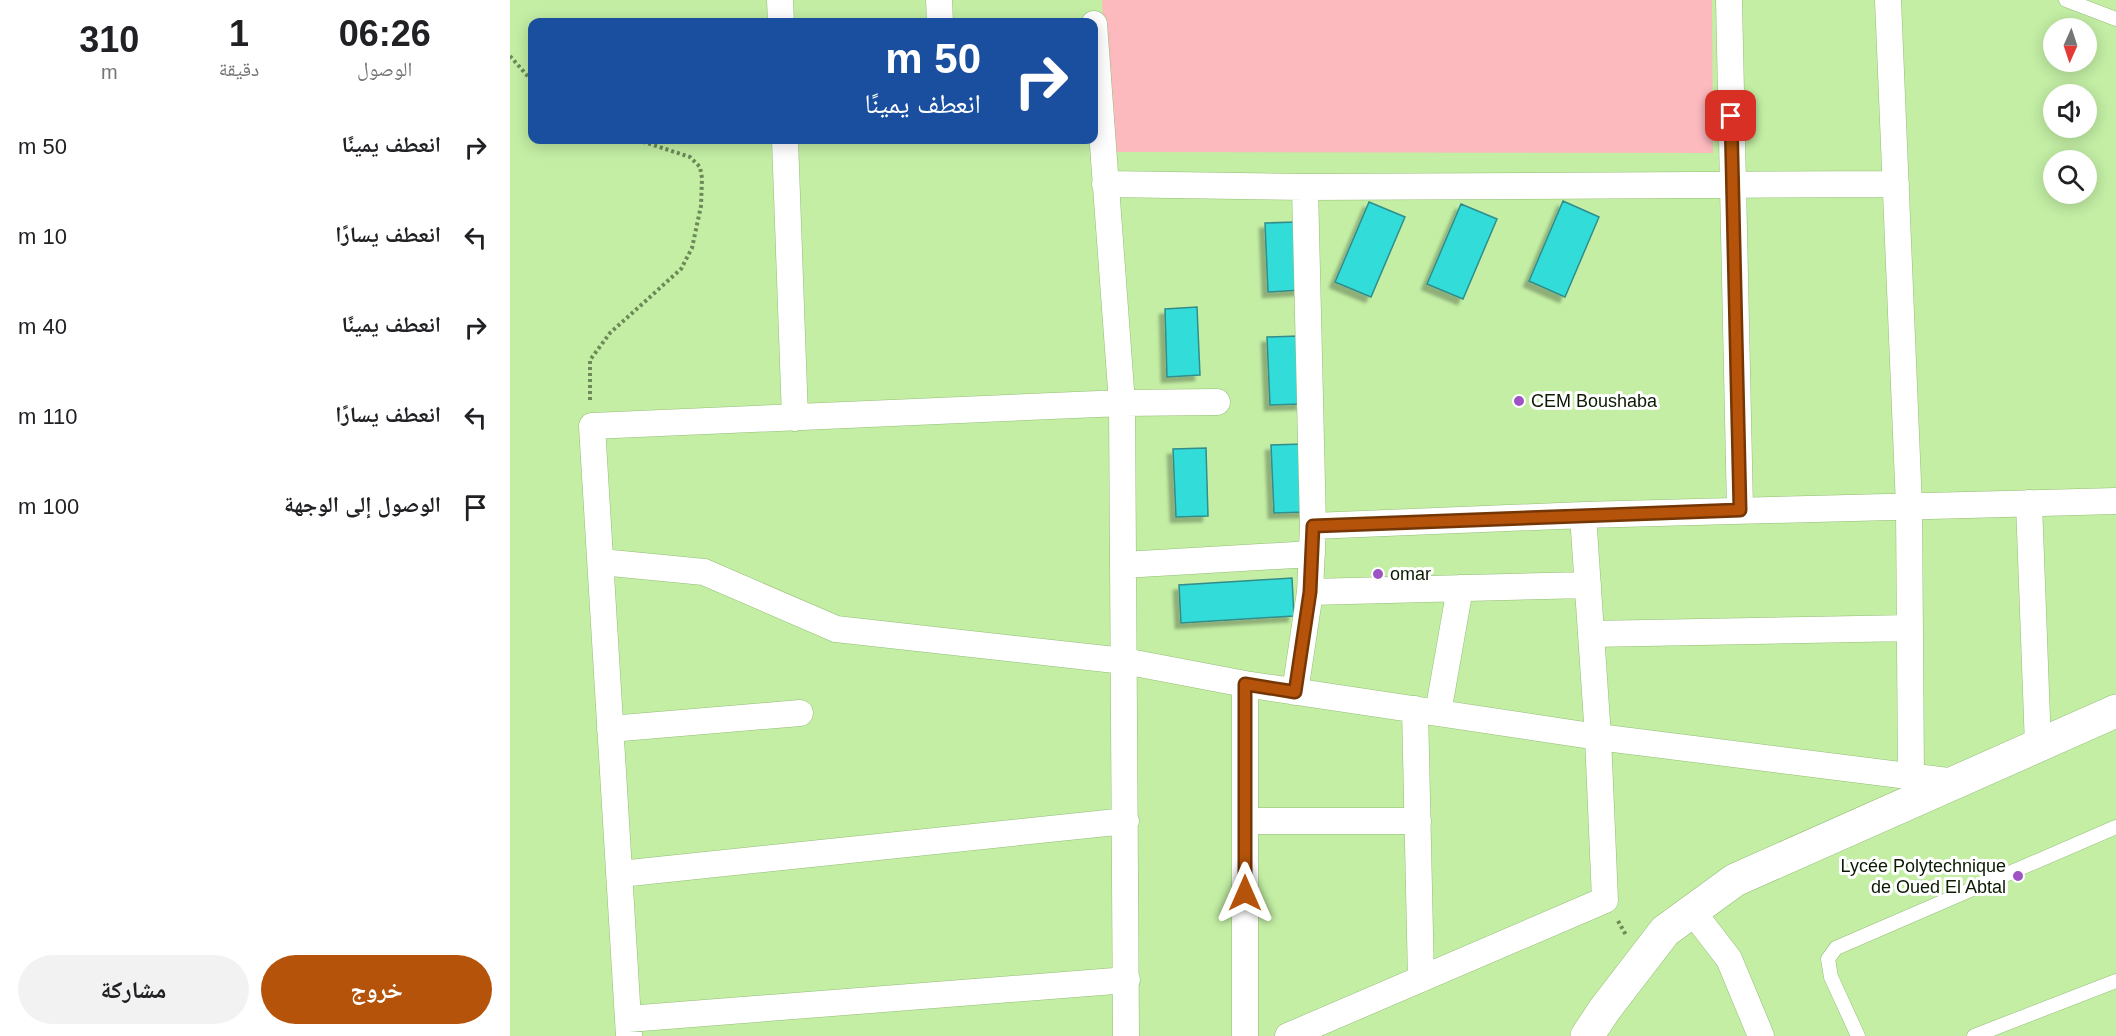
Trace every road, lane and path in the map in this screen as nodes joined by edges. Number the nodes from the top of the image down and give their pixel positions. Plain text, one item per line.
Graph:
1 (780, 0) edge
2 (939, 0) edge
3 (1092, 0) edge
4 (1729, 0) edge
5 (1888, 0) edge
6 (2066, 0) edge
7 (781, 18) edge
8 (940, 18) edge
9 (1093, 18) edge
10 (2116, 19) edge
11 (510, 56) edge
12 (528, 76) edge
13 (1098, 107) edge
14 (650, 144) edge
15 (785, 144) edge
16 (1105, 184) junction
17 (1896, 184) junction
18 (1733, 186) junction
19 (1305, 187) junction
20 (1217, 402) dead end
21 (1122, 403) junction
22 (795, 418) junction
23 (592, 426) junction
24 (2116, 501) edge
25 (2029, 503) junction
26 (1909, 506) junction
27 (1740, 510) junction
28 (1583, 515) junction
29 (1313, 526) junction
30 (1312, 554) junction
31 (601, 562) junction
32 (1123, 565) junction
33 (1588, 585) junction
34 (1460, 588) junction
35 (1310, 592) junction
36 (1910, 628) junction
37 (1591, 633) junction
38 (1124, 661) junction
39 (1245, 684) junction
40 (1295, 692) junction
41 (1426, 711) junction
42 (2116, 711) edge
43 (800, 713) dead end
44 (610, 729) junction
45 (1598, 736) junction
46 (2038, 746) junction
47 (1911, 776) junction
48 (1956, 782) junction
49 (1126, 821) junction
50 (1245, 821) junction
51 (1418, 821) junction
52 (2116, 827) edge
53 (620, 874) junction
54 (1605, 900) junction
55 (1692, 911) junction
56 (1642, 960) junction
57 (1421, 979) junction
58 (1127, 980) junction
59 (2116, 981) edge
60 (629, 1027) edge
61 (1126, 1036) edge
62 (1245, 1036) edge
63 (1288, 1036) edge
64 (1587, 1036) edge
65 (1761, 1036) edge
66 (1858, 1036) edge
67 (1974, 1036) edge

1 - 7 street
2 - 8 street
3 - 9 street
4 - 18 street
5 - 17 street
6 - 10 lane
11 - 12 path
13 - 16 street
14 - 23 path
15 - 22 street
16 - 19 street
16 - 21 street
17 - 18 street
17 - 26 street
18 - 19 street
18 - 27 street
19 - 29 street
20 - 21 street
21 - 22 street
21 - 32 street
22 - 23 street
23 - 31 street
24 - 25 street
25 - 26 street
25 - 46 street
26 - 27 street
26 - 36 street
27 - 28 street
28 - 29 street
28 - 33 street
29 - 30 street
30 - 32 street
30 - 35 street
31 - 38 street
31 - 44 street
32 - 38 street
33 - 34 street
33 - 37 street
34 - 35 street
34 - 41 street
35 - 40 street
36 - 37 street
36 - 47 street
37 - 45 street
38 - 39 street
38 - 49 street
39 - 40 street
39 - 50 street
40 - 41 street
41 - 45 street
41 - 51 street
42 - 46 main road
43 - 44 street
44 - 53 street
45 - 47 street
45 - 54 street
46 - 48 main road
47 - 48 street
48 - 55 main road
49 - 53 street
49 - 58 street
50 - 51 street
50 - 62 street
51 - 57 street
52 - 66 lane
53 - 60 street
54 - 56 path
54 - 57 street
55 - 56 main road
55 - 65 street
56 - 64 main road
57 - 63 street
58 - 60 street
58 - 61 street
59 - 67 lane

